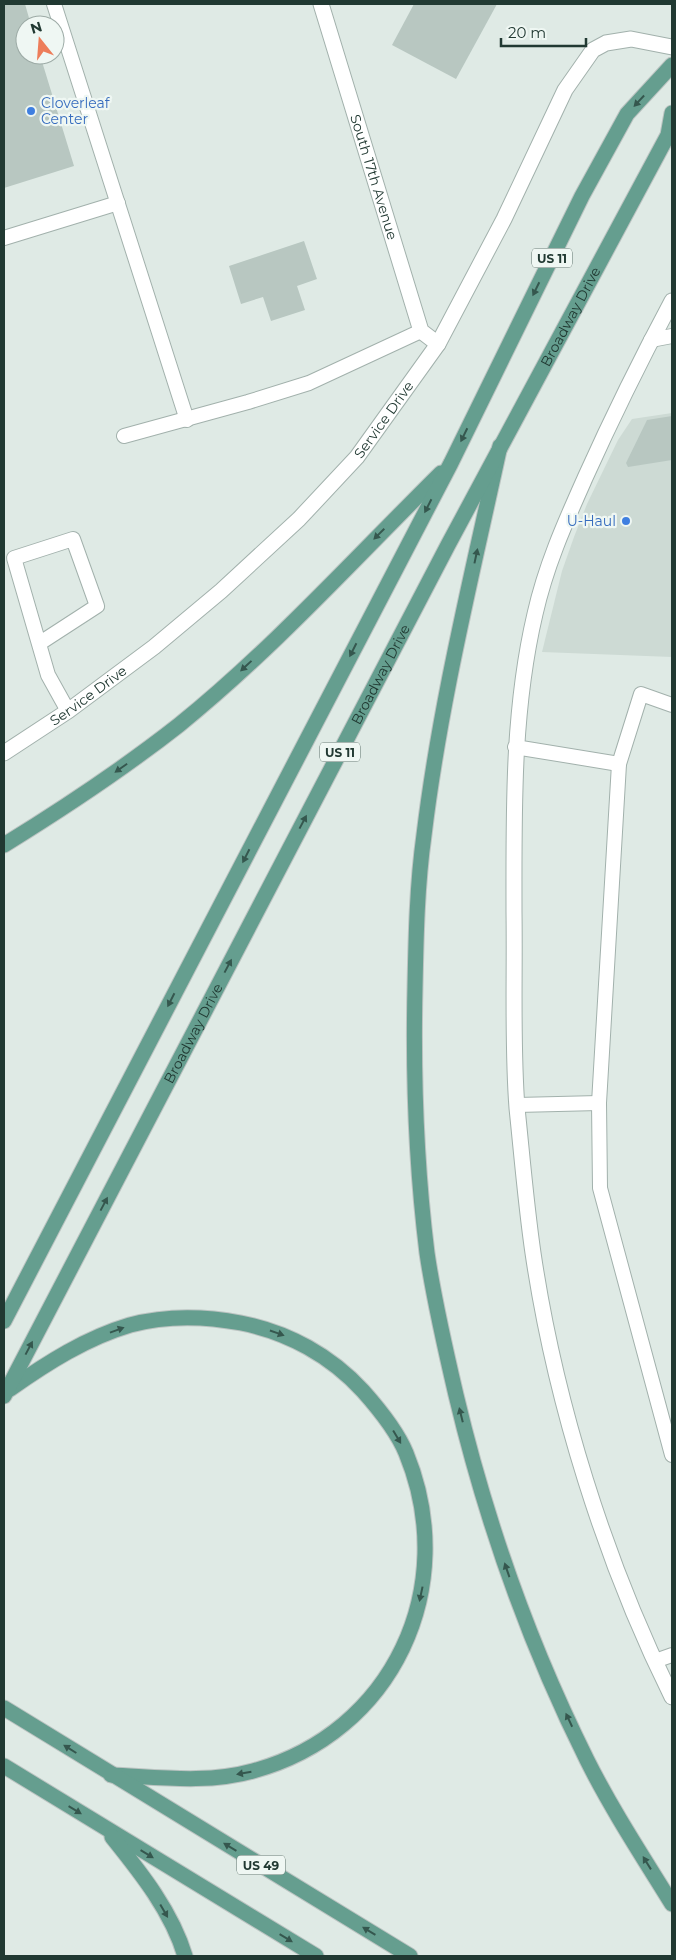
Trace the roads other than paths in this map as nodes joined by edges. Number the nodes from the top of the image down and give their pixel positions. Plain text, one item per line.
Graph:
1 (54, 4) edge
2 (320, 4) edge
3 (672, 47) edge
4 (672, 65) edge
5 (672, 114) edge
6 (118, 203) junction
7 (4, 238) edge
8 (672, 301) edge
9 (421, 331) junction
10 (672, 336) edge
11 (651, 340) junction
12 (438, 344) junction
13 (186, 420) junction
14 (124, 436) dead end
15 (500, 446) junction
16 (451, 463) junction
17 (40, 644) junction
18 (672, 706) edge
19 (68, 711) junction
20 (516, 747) junction
21 (4, 753) edge
22 (619, 764) junction
23 (4, 844) edge
24 (599, 1103) junction
25 (517, 1105) junction
26 (4, 1321) edge
27 (5, 1393) edge
28 (672, 1455) edge
29 (672, 1655) edge
30 (655, 1661) junction
31 (672, 1697) edge
32 (4, 1708) edge
33 (4, 1766) edge
34 (111, 1775) junction
35 (105, 1828) junction
36 (672, 1904) edge
37 (185, 1956) edge
38 (316, 1956) edge
39 (410, 1956) edge

1 - 6 lane
2 - 9 street, South 17th Avenue
3 - 12 street, Service Drive
4 -> 16 main road, US 11
5 - 15 main road, Broadway Drive / US 11
6 - 7 lane
6 - 13 lane
8 - 11 street
9 - 12 street
9 - 13 lane
10 - 11 lane
11 - 20 street
12 - 19 street, Service Drive
13 - 14 lane
27 -> 15 main road, Broadway Drive / US 11
36 -> 15 main road
16 -> 23 main road
16 -> 26 main road, US 11
17 - 17 lane
17 - 19 lane
18 - 22 lane
19 - 21 street, Service Drive
20 - 22 lane
20 - 25 street
22 - 24 lane
24 - 25 lane
24 - 28 lane
25 - 30 street
27 -> 34 main road
29 - 30 lane
30 - 31 street
34 -> 32 main road, US 49
33 -> 35 main road
39 -> 34 main road, US 49
35 -> 37 main road
35 -> 38 main road

